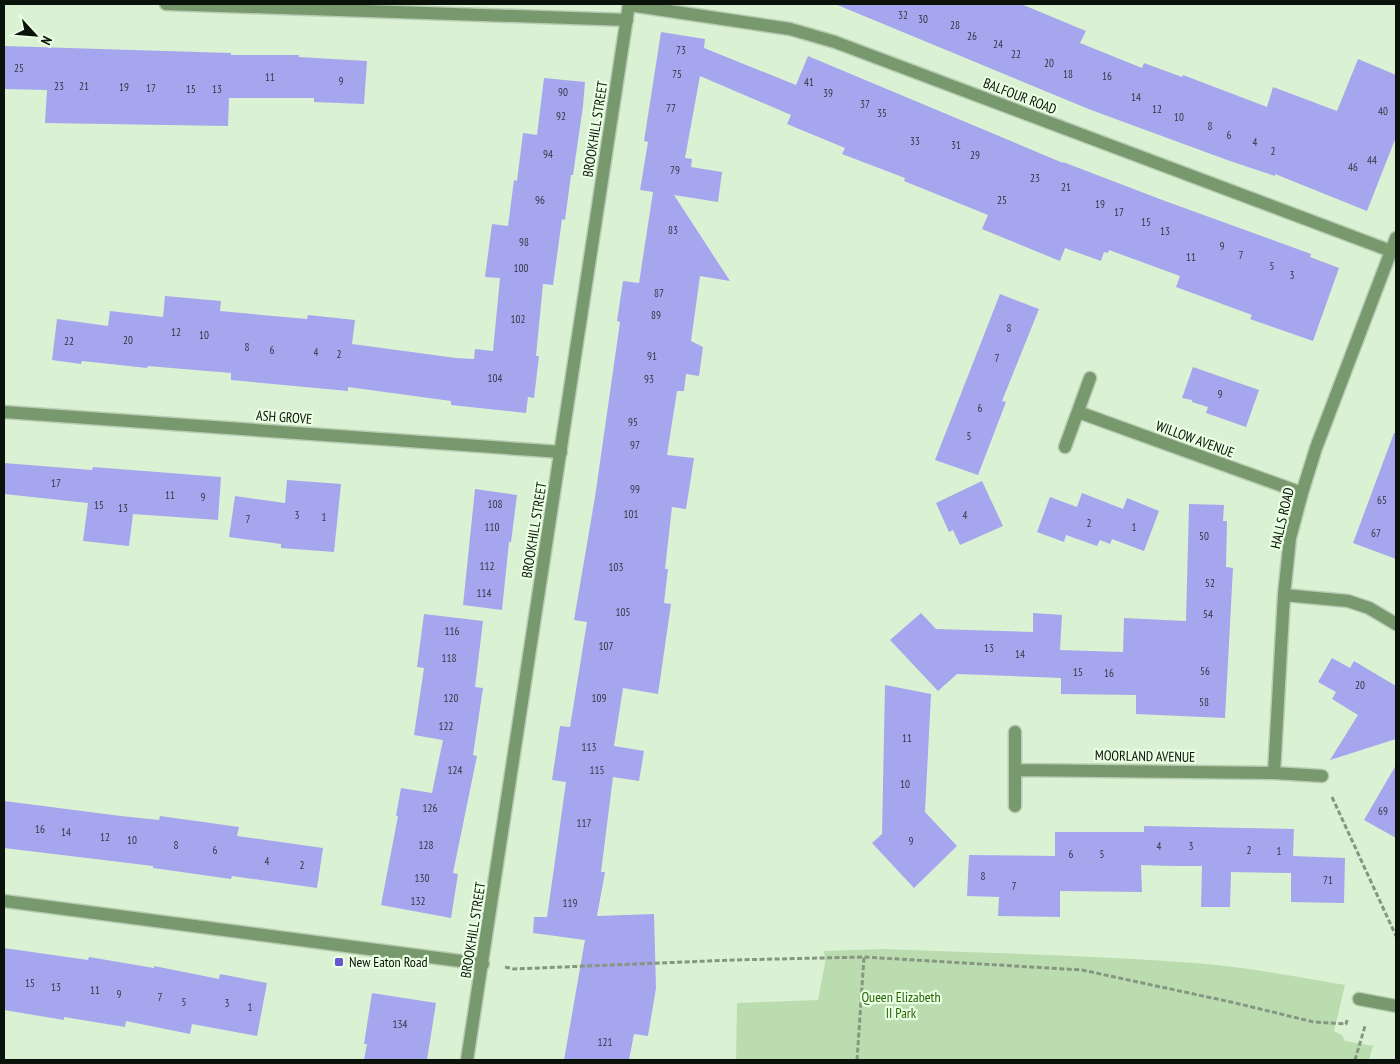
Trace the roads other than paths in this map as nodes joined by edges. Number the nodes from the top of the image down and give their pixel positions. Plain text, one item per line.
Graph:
1 (166, 4) edge
2 (629, 4) edge
3 (627, 20) junction
4 (1396, 238) edge
5 (1391, 250) junction
6 (1090, 378) dead end
7 (4, 412) edge
8 (1078, 412) junction
9 (1065, 447) dead end
10 (561, 452) junction
11 (1302, 493) junction
12 (1284, 595) junction
13 (1396, 624) edge
14 (1015, 732) dead end
15 (1015, 770) junction
16 (1274, 773) junction
17 (1322, 776) road end
18 (1014, 806) dead end
19 (4, 901) edge
20 (483, 964) junction
21 (1359, 999) road end
22 (1396, 1006) edge
23 (467, 1060) edge

1 - 3 street
2 - 3 street, BROOKHILL STREET
2 - 5 street, BALFOUR ROAD
3 - 10 street, BROOKHILL STREET
4 - 5 street, HALLS ROAD
5 - 11 street, HALLS ROAD
6 - 8 street
7 - 10 street, ASH GROVE
8 - 9 street
8 - 11 street, WILLOW AVENUE
10 - 20 street, BROOKHILL STREET
11 - 12 street, HALLS ROAD
12 - 13 street
12 - 16 street, HALLS ROAD
14 - 15 street
15 - 16 street, MOORLAND AVENUE
15 - 18 street
16 - 17 street
19 - 20 street
20 - 23 street, BROOKHILL STREET
21 - 22 street

